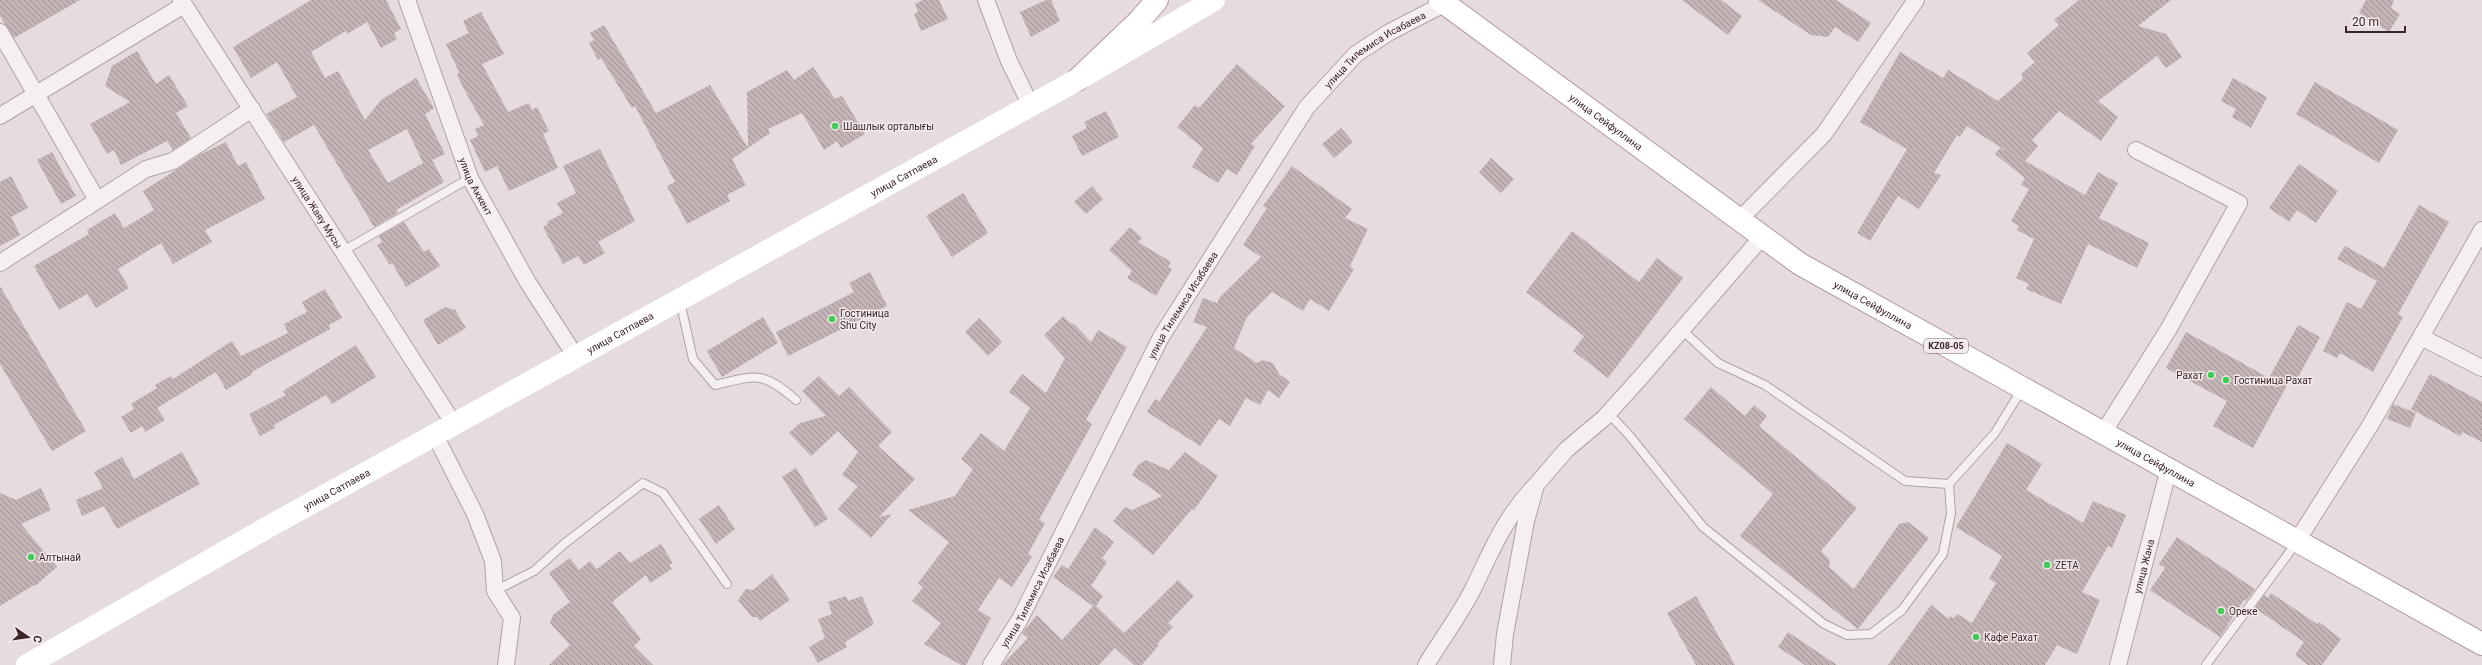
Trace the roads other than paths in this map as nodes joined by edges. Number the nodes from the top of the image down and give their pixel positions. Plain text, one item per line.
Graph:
1 (407, 0) edge
2 (986, 0) edge
3 (1157, 0) edge
4 (1214, 0) edge
5 (1916, 0) edge
6 (1442, 2) edge
7 (183, 3) edge
8 (0, 32) edge
9 (1077, 80) junction
10 (37, 96) junction
11 (1031, 106) junction
12 (252, 109) junction
13 (0, 116) edge
14 (2136, 150) dead end
15 (470, 178) junction
16 (97, 200) junction
17 (1739, 220) junction
18 (2482, 230) edge
19 (1762, 237) junction
20 (343, 250) junction
21 (0, 263) edge
22 (680, 300) junction
23 (1682, 330) junction
24 (2421, 337) junction
25 (576, 357) junction
26 (2482, 368) edge
27 (2023, 388) junction
28 (796, 400) dead end
29 (1608, 413) junction
30 (454, 424) junction
31 (2103, 433) junction
32 (435, 435) junction
33 (2169, 468) junction
34 (1949, 484) junction
35 (1536, 485) junction
36 (2297, 541) junction
37 (727, 584) dead end
38 (495, 591) junction
39 (2482, 644) edge
40 (27, 665) edge
41 (506, 665) edge
42 (991, 665) edge
43 (1426, 665) edge
44 (1502, 665) edge
45 (2119, 665) edge
46 (2206, 665) edge

1 - 15 street, улица Аккент
2 - 11 street
3 - 9 street
4 - 9 street, улица Сатпаева
5 - 17 street
6 - 17 street, улица Сейфуллина / KZ08-05
6 - 42 street, улица Тилемиса Исабаева
7 - 10 street
7 - 12 street, улица Жаяу Мусы
8 - 10 street
9 - 11 street, улица Сатпаева
10 - 13 street
10 - 16 street
11 - 22 street, улица Сатпаева
12 - 16 street
12 - 20 street, улица Жаяу Мусы
14 - 31 street
15 - 20 lane
15 - 25 street, улица Аккент
16 - 21 street
17 - 19 street, улица Сейфуллина / KZ08-05
18 - 24 street
19 - 23 street
19 - 27 street, улица Сейфуллина / KZ08-05
20 - 30 street, улица Жаяу Мусы
22 - 25 street, улица Сатпаева
22 - 28 lane
23 - 29 street
23 - 34 lane
24 - 26 street
24 - 36 street
25 - 30 street, улица Сатпаева
27 - 31 street, улица Сейфуллина / KZ08-05
27 - 34 lane
29 - 34 lane
29 - 35 street
30 - 32 street, улица Сатпаева
31 - 33 street, улица Сейфуллина / KZ08-05
32 - 38 street
32 - 40 street, улица Сатпаева
33 - 36 street, улица Сейфуллина / KZ08-05
33 - 45 street, улица Жана
35 - 43 street
35 - 44 street
36 - 39 street, улица Сейфуллина / KZ08-05
36 - 46 lane
37 - 38 lane
38 - 41 street

